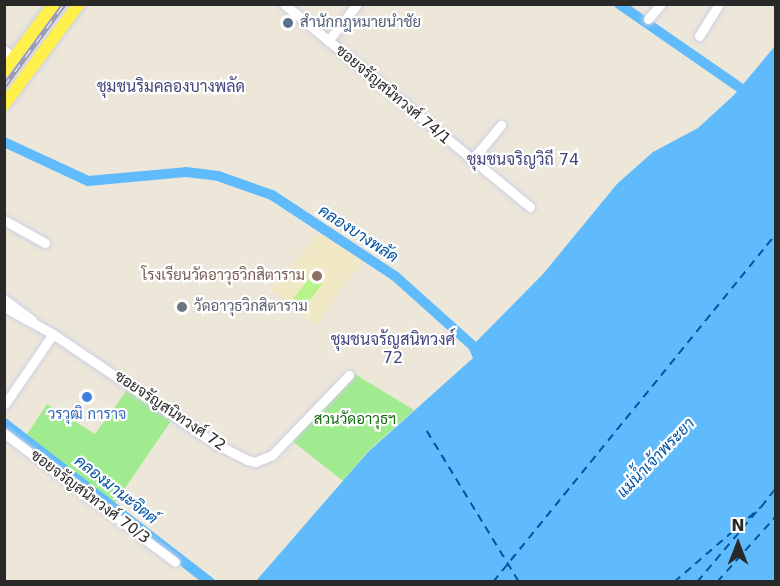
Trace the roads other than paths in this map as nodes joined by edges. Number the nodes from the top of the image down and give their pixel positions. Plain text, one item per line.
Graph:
1 (79, 4) edge
2 (284, 4) edge
3 (357, 4) edge
4 (661, 4) edge
5 (718, 4) edge
6 (52, 5) edge
7 (648, 19) dead end
8 (699, 36) dead end
9 (328, 41) junction
10 (4, 50) edge
11 (8, 64) edge
12 (4, 105) edge
13 (501, 125) dead end
14 (471, 161) junction
15 (530, 207) dead end
16 (4, 220) edge
17 (45, 243) dead end
18 (4, 299) edge
19 (4, 307) edge
20 (38, 326) junction
21 (53, 334) junction
22 (349, 375) dead end
23 (4, 404) edge
24 (4, 433) edge
25 (175, 562) dead end

1 - 12 main road
2 - 9 street, ซอยจรัญสนิทวงศ์ 74/1
3 - 9 street
4 - 7 street
5 - 8 street
6 - 11 main road
9 - 14 street, ซอยจรัญสนิทวงศ์ 74/1
10 - 11 street
13 - 14 street
14 - 15 street, ซอยจรัญสนิทวงศ์ 74/1
16 - 17 street
18 - 20 street, ซอยจรัญสนิทวงศ์ 72
19 - 20 street, ซอยจรัญสนิทวงศ์ 72
20 - 21 street, ซอยจรัญสนิทวงศ์ 72
21 - 22 street, ซอยจรัญสนิทวงศ์ 72
21 - 23 street
24 - 25 street, ซอยจรัญสนิทวงศ์ 70/3

